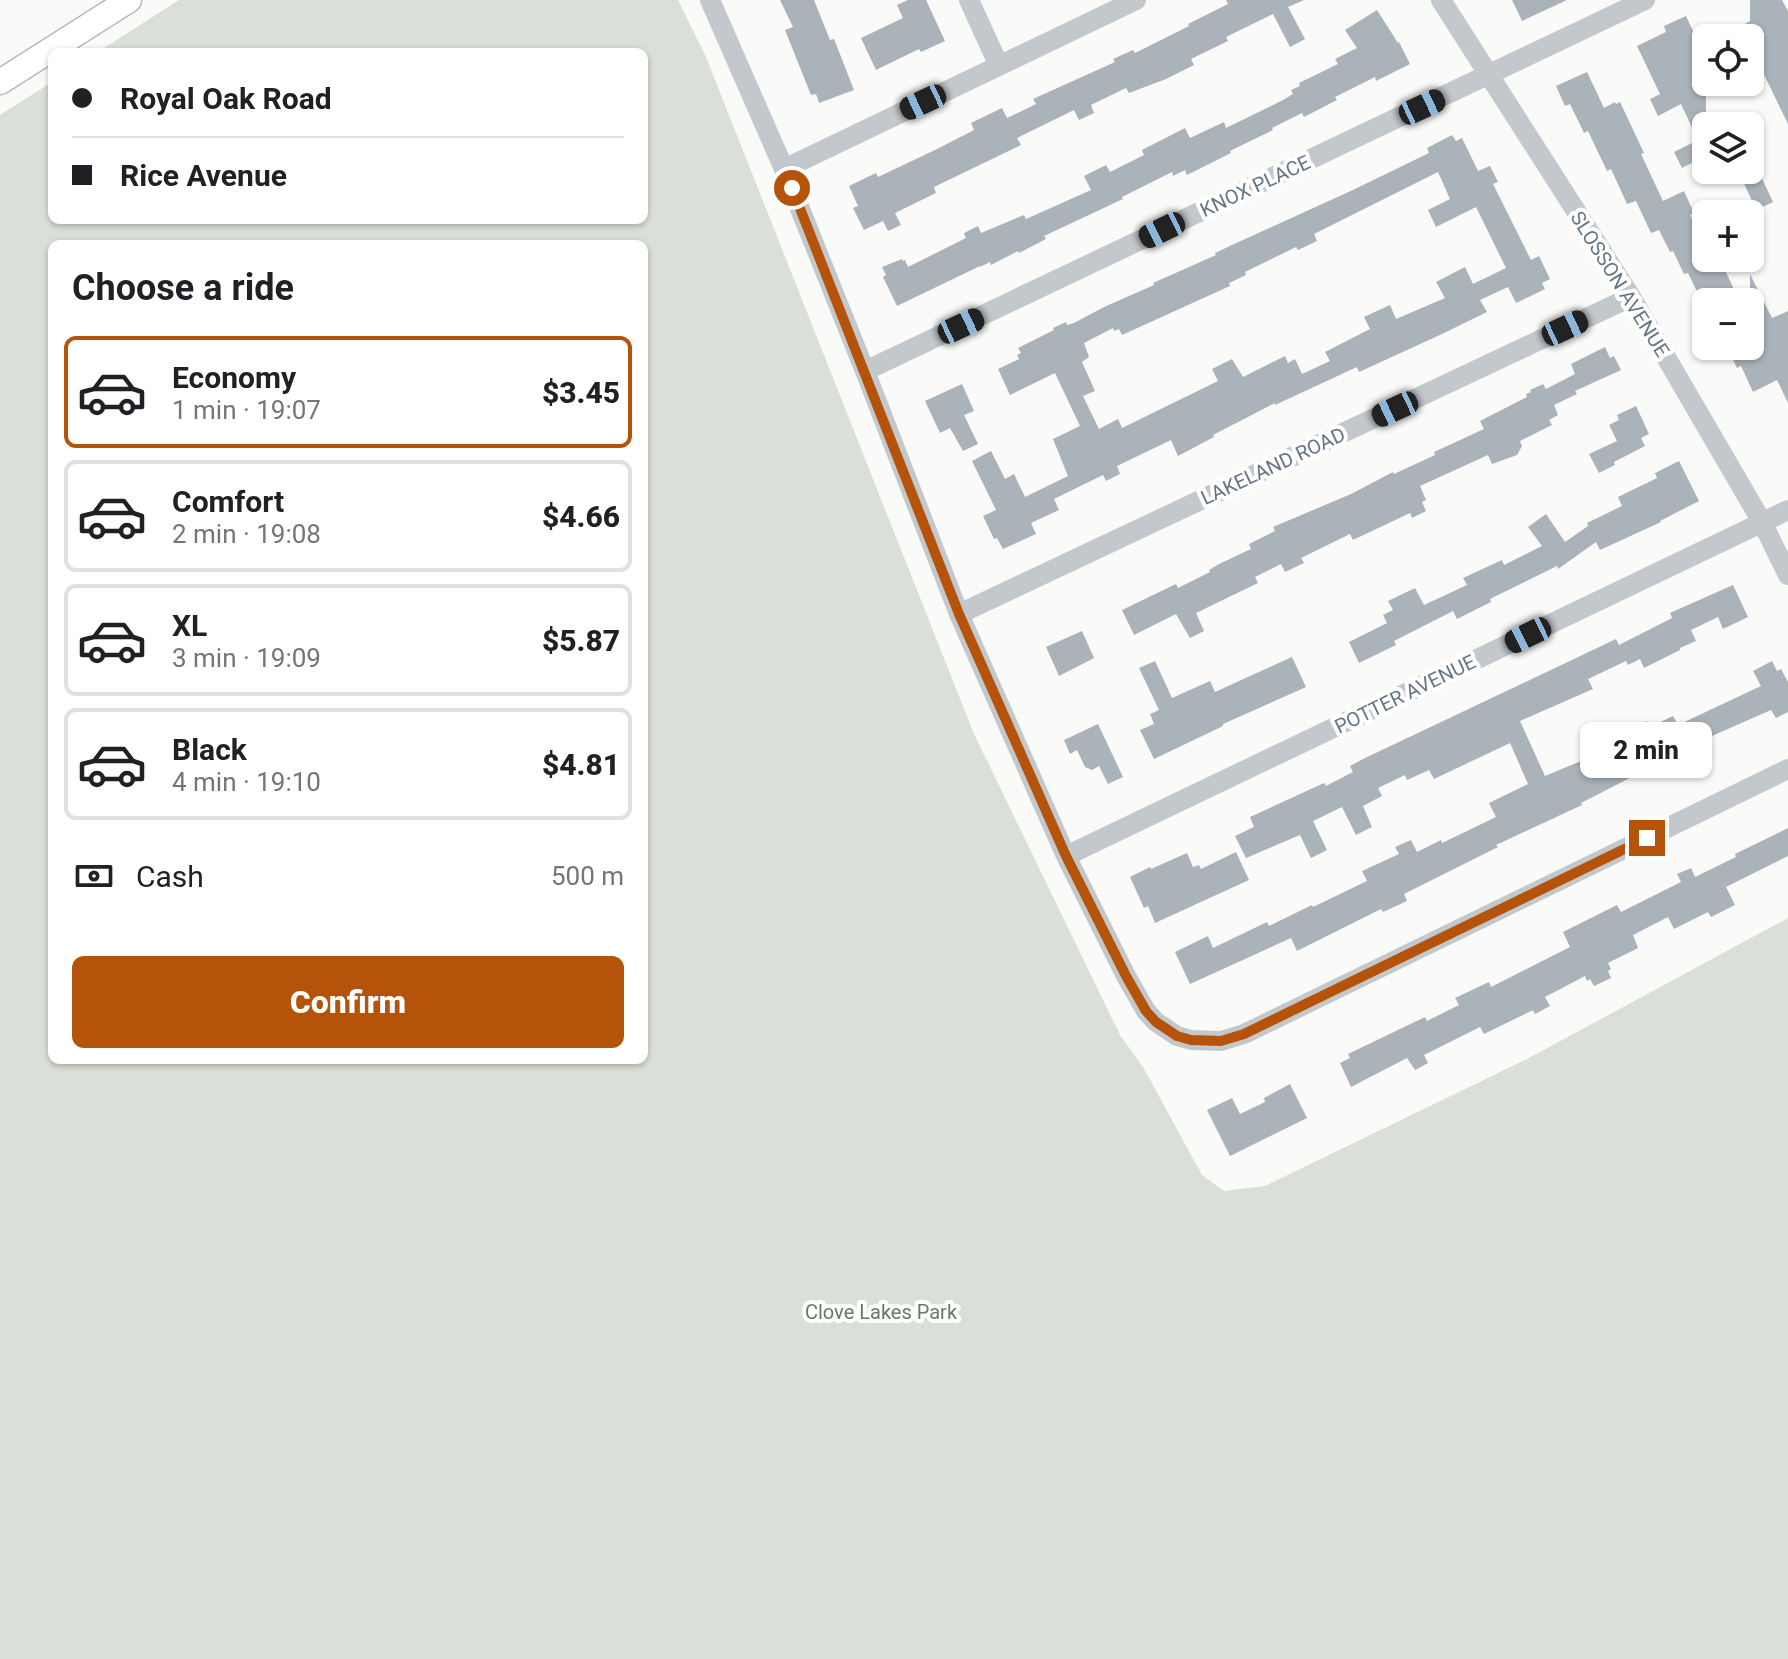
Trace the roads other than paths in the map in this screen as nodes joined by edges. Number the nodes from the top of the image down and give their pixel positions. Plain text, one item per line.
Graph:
1 (129, 0) edge
2 (710, 0) edge
3 (969, 0) edge
4 (1136, 0) edge
5 (1441, 0) edge
6 (1645, 0) edge
7 (51, 48) edge
8 (48, 50) edge
9 (999, 66) junction
10 (1488, 75) junction
11 (1, 79) edge
12 (784, 169) junction
13 (1631, 297) junction
14 (865, 371) junction
15 (1788, 510) edge
16 (1762, 522) junction
17 (1788, 575) edge
18 (959, 614) junction
19 (1788, 769) edge
20 (1066, 856) junction

1 - 7 main road
2 - 12 street
3 - 9 street
4 - 9 street
5 - 10 street, SLOSSON AVENUE
6 - 10 street, KNOX PLACE
8 - 11 main road
9 - 12 street
10 - 13 street, SLOSSON AVENUE
10 - 14 street, KNOX PLACE
12 - 14 street
13 - 16 street, SLOSSON AVENUE
13 - 18 street, LAKELAND ROAD
14 - 18 street
15 - 16 street, POTTER AVENUE
16 - 17 street, SLOSSON AVENUE
16 - 20 street, POTTER AVENUE
18 - 20 street
19 - 20 street

